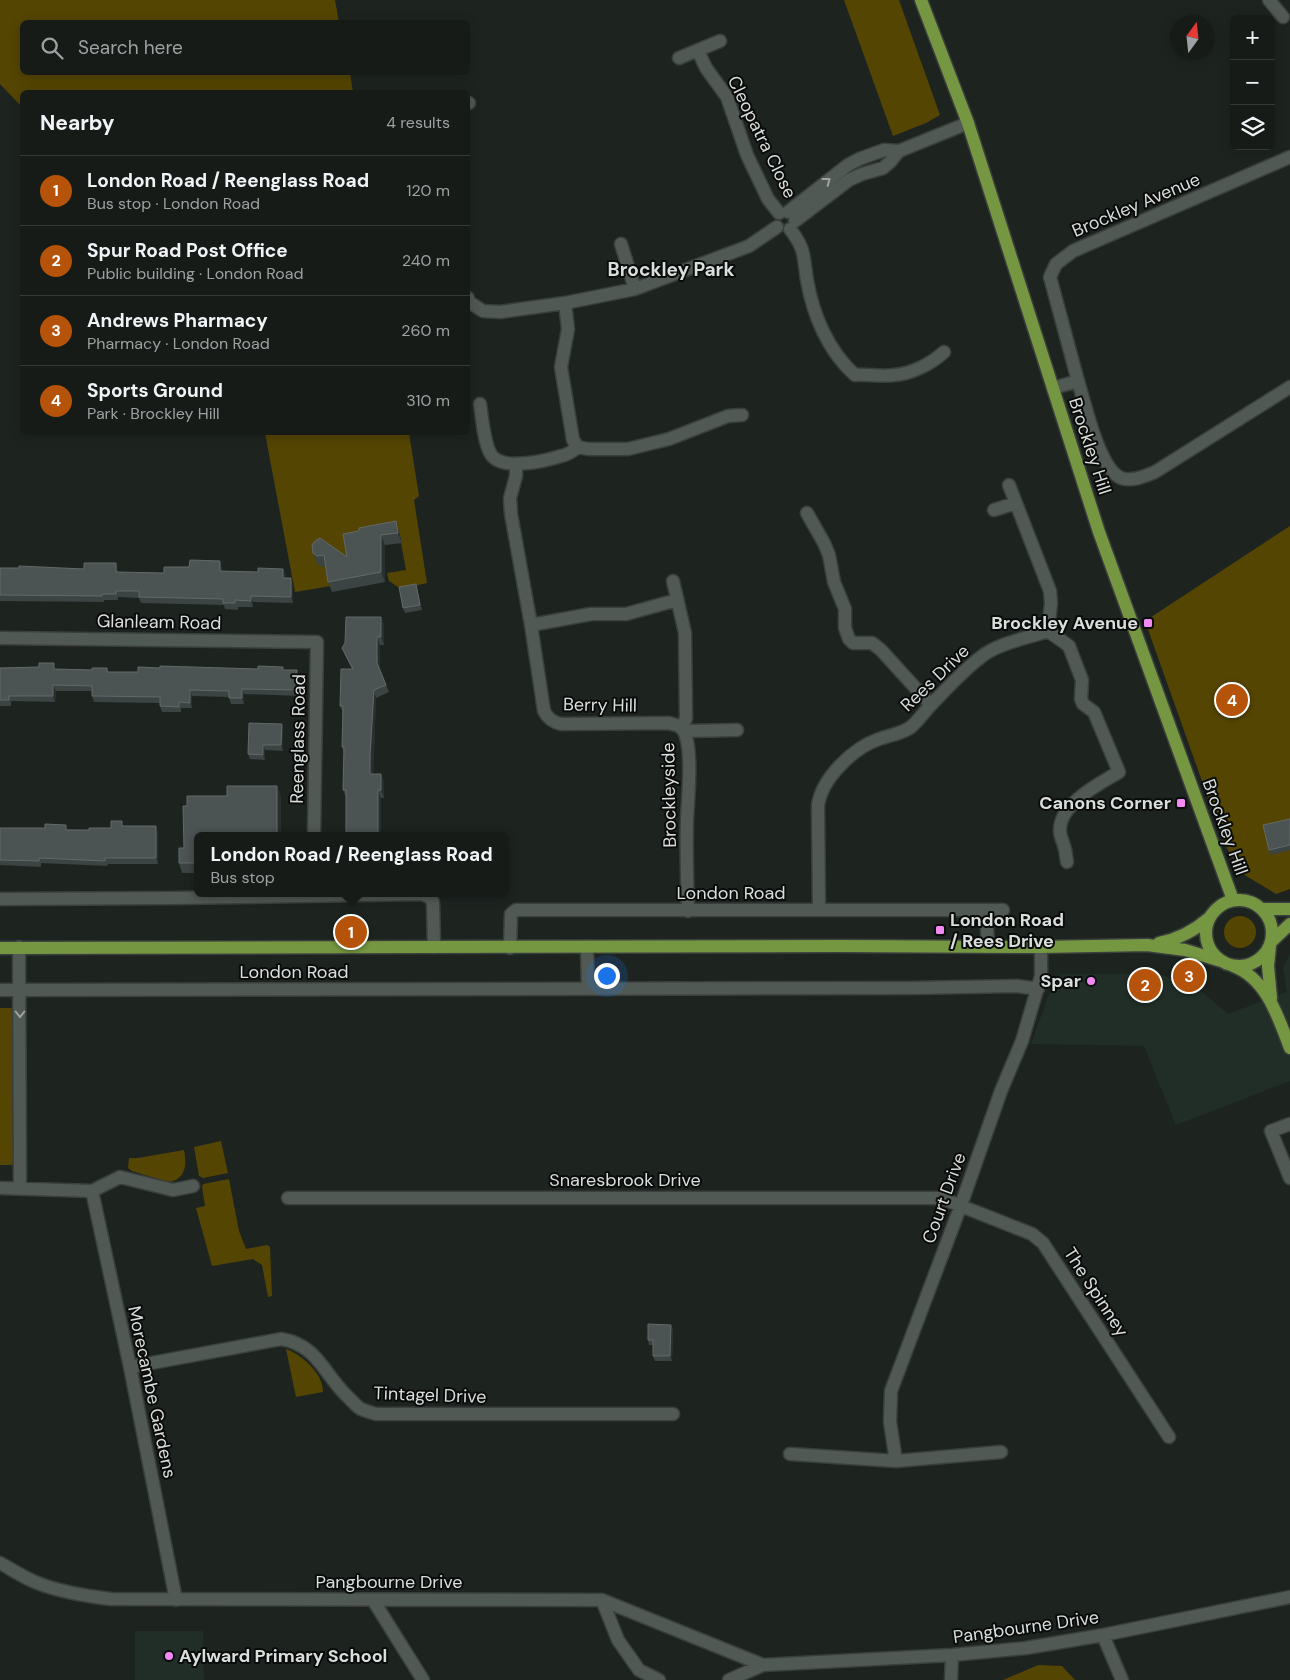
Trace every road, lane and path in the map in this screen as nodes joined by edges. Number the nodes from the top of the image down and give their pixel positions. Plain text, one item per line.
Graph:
1 (921, 0) edge
2 (1269, 0) edge
3 (1283, 17) dead end
4 (720, 41) dead end
5 (698, 51) junction
6 (679, 58) dead end
7 (968, 124) junction
8 (1290, 157) edge
9 (788, 219) junction
10 (621, 244) dead end
11 (635, 289) junction
12 (470, 300) edge
13 (565, 303) junction
14 (944, 352) dead end
15 (1078, 381) junction
16 (1290, 387) edge
17 (1053, 388) junction
18 (480, 404) dead end
19 (742, 415) dead end
20 (578, 447) junction
21 (516, 464) junction
22 (1009, 486) dead end
23 (1016, 503) junction
24 (994, 510) dead end
25 (807, 513) dead end
26 (673, 581) dead end
27 (677, 600) junction
28 (531, 625) junction
29 (1048, 631) junction
30 (0, 638) edge
31 (317, 642) joint
32 (931, 705) junction
33 (683, 730) junction
34 (737, 730) dead end
35 (314, 832) edge
36 (1067, 862) dead end
37 (194, 897) edge
38 (430, 897) edge
39 (0, 899) edge
40 (1233, 900) junction
41 (1264, 909) junction
42 (1290, 909) edge
43 (819, 910) junction
44 (986, 910) junction
45 (1004, 910) dead end
46 (688, 911) junction
47 (1209, 918) junction
48 (1290, 924) edge
49 (1271, 944) junction
50 (1147, 945) junction
51 (988, 946) junction
52 (19, 947) junction
53 (434, 947) junction
54 (1041, 947) junction
55 (0, 948) edge
56 (510, 948) junction
57 (587, 948) junction
58 (1226, 963) junction
59 (588, 988) junction
60 (1038, 989) junction
61 (0, 990) edge
62 (19, 990) junction
63 (1272, 1003) junction
64 (1290, 1048) edge
65 (1290, 1124) edge
66 (1290, 1178) edge
67 (193, 1186) dead end
68 (0, 1188) edge
69 (20, 1189) junction
70 (92, 1191) junction
71 (288, 1198) dead end
72 (961, 1206) junction
73 (130, 1367) junction
74 (673, 1414) dead end
75 (1168, 1437) dead end
76 (1001, 1452) dead end
77 (790, 1454) dead end
78 (896, 1461) junction
79 (0, 1563) edge
80 (1290, 1597) edge
81 (176, 1600) junction
82 (373, 1600) junction
83 (602, 1600) junction
84 (1103, 1635) junction
85 (952, 1656) junction
86 (763, 1665) junction
87 (423, 1680) edge
88 (659, 1680) edge
89 (729, 1680) edge
90 (951, 1680) edge
91 (1122, 1680) edge

1 - 7 main road, Brockley Hill
2 - 3 street
4 - 5 street
5 - 6 street
5 - 9 street, Cleopatra Close
7 - 9 street
7 - 17 main road, Brockley Hill
8 - 15 street, Brockley Avenue
9 - 11 street
9 - 14 street, Cleopatra Close
10 - 11 street
11 - 13 street
12 - 13 street
13 - 20 street
15 - 16 street, Brockley Avenue
15 - 17 street
17 - 40 main road, Brockley Hill
18 - 21 street
19 - 20 street
20 - 21 street
21 - 28 street, Berry Hill
22 - 23 street
23 - 24 street
23 - 29 street
25 - 32 street
26 - 27 street
27 - 28 street
27 - 33 street
28 - 33 street, Berry Hill
29 - 32 street, Rees Drive
29 - 36 street
30 - 31 street, Glanleam Road
31 - 35 street, Reenglass Road
32 - 43 street, Rees Drive
33 - 34 street, Brockleyside
33 - 46 street, Brockleyside
37 - 39 street
38 - 53 street
40 - 41 main road
40 - 47 main road
41 - 42 main road
41 - 49 main road
43 - 44 street, London Road
43 - 46 street, London Road
44 - 45 street, London Road
44 - 51 street
46 - 56 street, London Road
47 - 50 main road, London Road
47 - 58 main road
48 - 49 main road
49 - 58 main road
49 - 63 main road
50 - 54 main road, London Road
50 - 58 main road, London Road
51 - 54 main road, London Road
51 - 57 main road, London Road
52 - 53 main road, London Road
52 - 55 main road, London Road
52 - 62 street
53 - 56 main road, London Road
54 - 60 street, Court Drive
56 - 57 main road, London Road
57 - 59 street
58 - 63 main road
59 - 60 street, London Road
59 - 62 street, London Road
60 - 72 street, Court Drive
61 - 62 street, London Road
62 -> 69 street
63 - 64 main road
65 - 66 street
67 - 70 street
68 - 69 street
69 - 70 street
70 - 73 street, Morecambe Gardens
71 - 72 street, Snaresbrook Drive
72 - 75 street, The Spinney
72 - 78 street, Court Drive
73 - 74 street, Tintagel Drive
73 - 81 street, Morecambe Gardens
76 - 78 street
77 - 78 street
79 - 81 street, Pangbourne Drive
80 - 84 street, Pangbourne Drive
81 - 82 street, Pangbourne Drive
82 - 83 street, Pangbourne Drive
82 - 87 street
83 - 86 street, Pangbourne Drive
83 - 88 street
84 - 85 street, Pangbourne Drive
84 - 91 street
85 - 86 street, Pangbourne Drive
85 - 90 street
86 - 89 street, Pangbourne Drive

